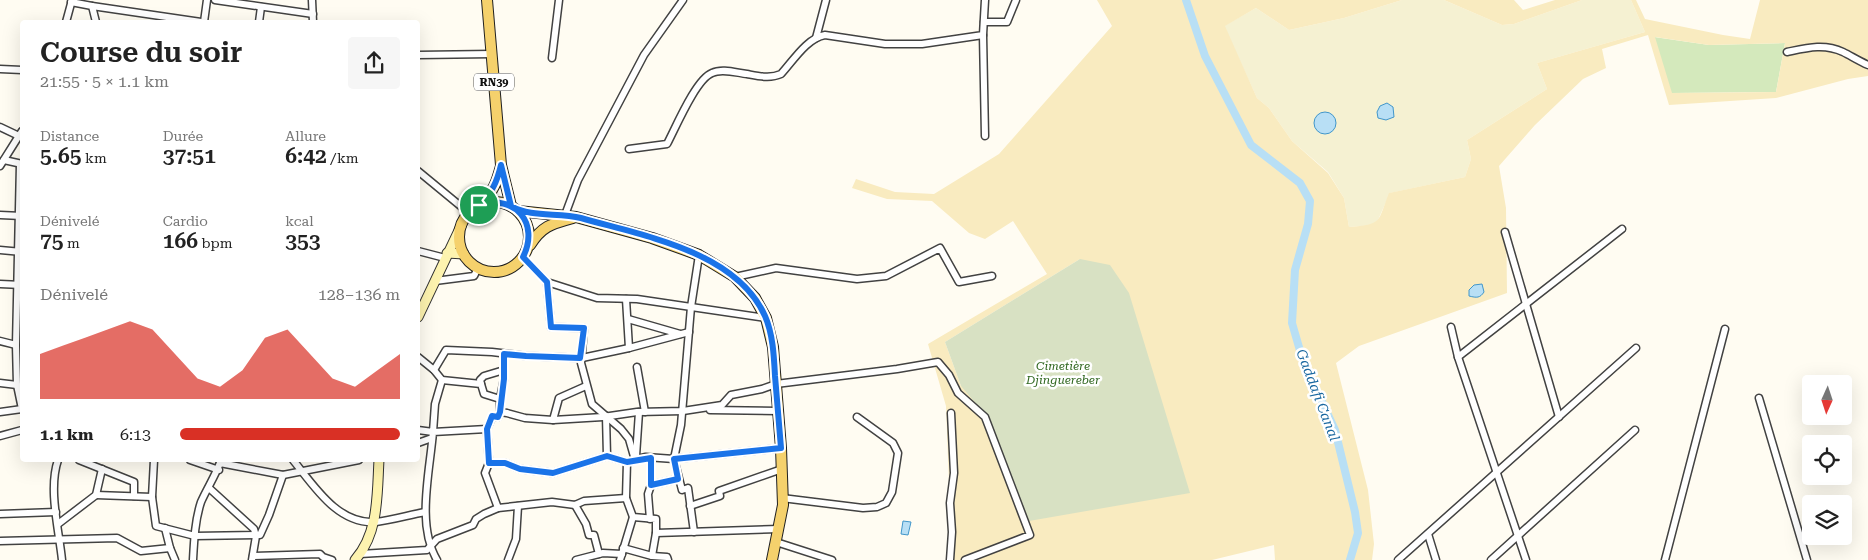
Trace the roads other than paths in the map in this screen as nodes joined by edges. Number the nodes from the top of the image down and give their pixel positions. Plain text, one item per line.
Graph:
1 (207, 0) edge
2 (215, 0) edge
3 (312, 0) edge
4 (487, 0) edge
5 (559, 0) edge
6 (683, 0) edge
7 (826, 0) edge
8 (985, 0) edge
9 (1016, 0) edge
10 (71, 1) edge
11 (92, 6) junction
12 (261, 7) junction
13 (312, 14) junction
14 (66, 20) edge
15 (96, 20) edge
16 (188, 20) edge
17 (202, 20) edge
18 (259, 20) edge
19 (313, 20) edge
20 (984, 22) junction
21 (983, 35) junction
22 (816, 38) junction
23 (1787, 52) dead end
24 (492, 54) junction
25 (420, 55) edge
26 (552, 58) dead end
27 (1868, 65) edge
28 (0, 69) edge
29 (20, 70) edge
30 (0, 127) edge
31 (20, 133) edge
32 (20, 135) edge
33 (985, 136) dead end
34 (629, 149) dead end
35 (2, 163) edge
36 (20, 164) edge
37 (501, 165) junction
38 (420, 173) edge
39 (479, 205) junction
40 (515, 209) junction
41 (469, 213) junction
42 (0, 215) edge
43 (565, 215) junction
44 (20, 216) edge
45 (576, 217) junction
46 (462, 224) junction
47 (1622, 229) dead end
48 (1505, 232) dead end
49 (0, 250) edge
50 (420, 251) edge
51 (20, 252) edge
52 (525, 252) junction
53 (464, 254) junction
54 (699, 255) junction
55 (446, 256) junction
56 (478, 268) junction
57 (992, 276) dead end
58 (735, 277) junction
59 (435, 281) junction
60 (547, 282) junction
61 (0, 284) edge
62 (20, 285) edge
63 (626, 299) junction
64 (1527, 303) junction
65 (420, 305) edge
66 (691, 307) junction
67 (766, 318) junction
68 (628, 319) junction
69 (1451, 327) dead end
70 (1725, 329) dead end
71 (689, 332) junction
72 (680, 334) junction
73 (0, 341) edge
74 (16, 345) junction
75 (629, 348) junction
76 (1636, 348) dead end
77 (504, 354) junction
78 (1458, 357) junction
79 (19, 358) edge
80 (580, 358) junction
81 (420, 359) edge
82 (637, 366) dead end
83 (434, 370) junction
84 (504, 370) junction
85 (442, 380) junction
86 (0, 383) edge
87 (481, 384) junction
88 (776, 384) junction
89 (17, 385) junction
90 (586, 386) junction
91 (1759, 398) dead end
92 (20, 399) edge
93 (500, 399) junction
94 (20, 409) edge
95 (686, 411) junction
96 (778, 411) junction
97 (0, 412) edge
98 (500, 412) junction
99 (642, 412) junction
100 (952, 413) dead end
101 (606, 416) junction
102 (857, 417) dead end
103 (1559, 417) junction
104 (553, 420) junction
105 (487, 429) junction
106 (1635, 430) dead end
107 (20, 431) edge
108 (420, 431) edge
109 (432, 435) junction
110 (0, 436) edge
111 (420, 442) edge
112 (781, 448) junction
113 (607, 456) junction
114 (651, 458) junction
115 (674, 459) junction
116 (635, 460) junction
117 (57, 462) edge
118 (84, 462) edge
119 (154, 462) edge
120 (205, 462) edge
121 (295, 462) edge
122 (349, 462) edge
123 (379, 462) edge
124 (627, 462) junction
125 (489, 463) junction
126 (220, 464) edge
127 (102, 469) junction
128 (782, 469) junction
129 (302, 471) junction
130 (1497, 473) junction
131 (283, 475) junction
132 (678, 479) junction
133 (651, 485) junction
134 (208, 488) junction
135 (96, 495) junction
136 (134, 496) junction
137 (152, 497) junction
138 (626, 498) junction
139 (782, 498) junction
140 (574, 505) junction
141 (518, 506) junction
142 (690, 506) junction
143 (498, 508) junction
144 (56, 512) junction
145 (425, 512) junction
146 (0, 514) edge
147 (633, 516) junction
148 (650, 518) junction
149 (374, 522) junction
150 (58, 524) junction
151 (165, 528) junction
152 (779, 529) junction
153 (694, 532) junction
154 (656, 534) junction
155 (1428, 534) junction
156 (195, 536) junction
157 (256, 536) junction
158 (1518, 536) junction
159 (60, 538) junction
160 (0, 541) edge
161 (776, 542) junction
162 (170, 548) junction
163 (430, 549) junction
164 (416, 552) junction
165 (599, 554) junction
166 (622, 554) edge
167 (652, 556) junction
168 (358, 557) edge
169 (252, 558) edge
170 (62, 560) edge
171 (176, 560) edge
172 (193, 560) edge
173 (332, 560) edge
174 (417, 560) edge
175 (437, 560) edge
176 (510, 560) edge
177 (576, 560) edge
178 (668, 560) edge
179 (772, 560) edge
180 (832, 560) edge
181 (950, 560) edge
182 (965, 560) edge
183 (1398, 560) edge
184 (1436, 560) edge
185 (1491, 560) edge
186 (1526, 560) edge
187 (1665, 560) edge
188 (1807, 560) edge

1 - 17 street
2 - 12 street
3 - 13 street
4 - 24 main road, RN39
5 - 26 street
6 - 43 street
7 - 22 street
8 - 20 street
9 - 20 street
10 - 11 street
10 - 14 street
11 - 15 street
11 - 16 street
12 - 13 street
12 - 18 street
13 - 19 street
20 - 21 street
21 - 22 street
21 - 33 street
22 - 34 street
23 - 27 street
24 - 25 street
24 - 37 main road, RN39
28 - 29 street
30 - 31 street
32 - 35 street
35 - 36 street
37 - 39 main road
37 - 40 main road
38 - 41 street
39 - 40 main road
39 - 41 main road
40 - 43 main road
40 - 52 main road
41 - 46 main road
42 - 44 street
43 - 45 main road
44 - 51 street
45 - 52 main road
45 - 54 main road
46 - 53 main road
46 - 55 street
47 - 64 street
48 - 64 street
49 - 51 street
50 - 55 street
51 - 62 street
52 - 56 main road
52 - 60 street
53 - 55 street
53 - 56 main road
54 - 58 main road
54 - 66 street
55 - 59 street
56 - 59 street
57 - 58 street
58 - 67 main road
59 - 65 street
60 - 63 street
60 - 80 street
61 - 62 street
62 - 74 street
63 - 66 street
63 - 68 street
64 - 78 street
64 - 103 street
66 - 67 street
66 - 71 street
67 - 88 main road
68 - 72 street
68 - 75 street
69 - 78 street
70 - 187 street
71 - 72 street
71 - 95 street
72 - 75 street
73 - 74 street
74 - 79 street
75 - 80 street
76 - 103 street
77 - 80 street
77 - 83 street
77 - 84 street
78 - 130 street
79 - 89 street
80 - 90 street
81 - 83 street
82 - 99 street
83 - 85 street
84 - 87 street
84 - 93 street
85 - 87 street
85 - 109 street
86 - 89 street
87 - 93 street
88 - 95 street
88 - 96 main road
88 - 182 street
89 - 92 street
90 - 101 street
90 - 104 street
91 - 188 street
93 - 98 street
94 - 97 street
95 - 96 street
95 - 99 street
95 - 115 street
96 - 112 main road
98 - 104 street
98 - 105 street
99 - 101 street
99 - 116 street
100 - 181 street
101 - 104 street
101 - 113 street
101 - 116 street
102 - 139 street
103 - 130 street
105 - 109 street
105 - 125 street
106 - 158 street
107 - 110 street
108 - 109 street
109 - 111 street
109 - 145 street
112 - 115 street
112 - 128 main road
113 - 124 street
113 - 125 street
114 - 115 street
114 - 116 street
114 - 133 street
115 - 132 street
116 - 124 street
117 - 144 street
118 - 127 street
119 - 137 street
120 - 126 street
121 - 129 street
122 - 129 street
123 - 149 street
124 - 138 street
125 - 143 street
126 - 131 street
126 - 134 street
127 - 135 street
127 - 136 street
128 - 139 main road
128 - 142 street
129 - 131 street
129 - 149 street
130 - 155 street
130 - 158 street
131 - 157 street
132 - 133 street
132 - 142 street
133 - 148 street
134 - 156 street
134 - 157 street
135 - 136 street
135 - 150 street
136 - 137 street
137 - 151 street
138 - 140 street
138 - 147 street
139 - 152 main road
140 - 141 street
140 - 165 street
141 - 143 street
141 - 176 street
142 - 153 street
143 - 163 street
144 - 146 street
144 - 150 street
145 - 149 street
145 - 163 street
147 - 148 street
147 - 166 street
148 - 154 street
149 - 168 street
150 - 159 street
151 - 156 street
151 - 162 street
152 - 153 street
152 - 161 main road
153 - 154 street
154 - 167 street
155 - 183 street
155 - 184 street
156 - 157 street
156 - 172 street
157 - 169 street
158 - 185 street
158 - 186 street
159 - 160 street
159 - 162 street
159 - 170 street
161 - 179 main road
161 - 180 street
162 - 171 street
163 - 164 street
163 - 175 street
164 - 168 street
164 - 174 street
165 - 166 street
165 - 177 street
166 - 167 street
167 - 178 street
169 - 173 street

